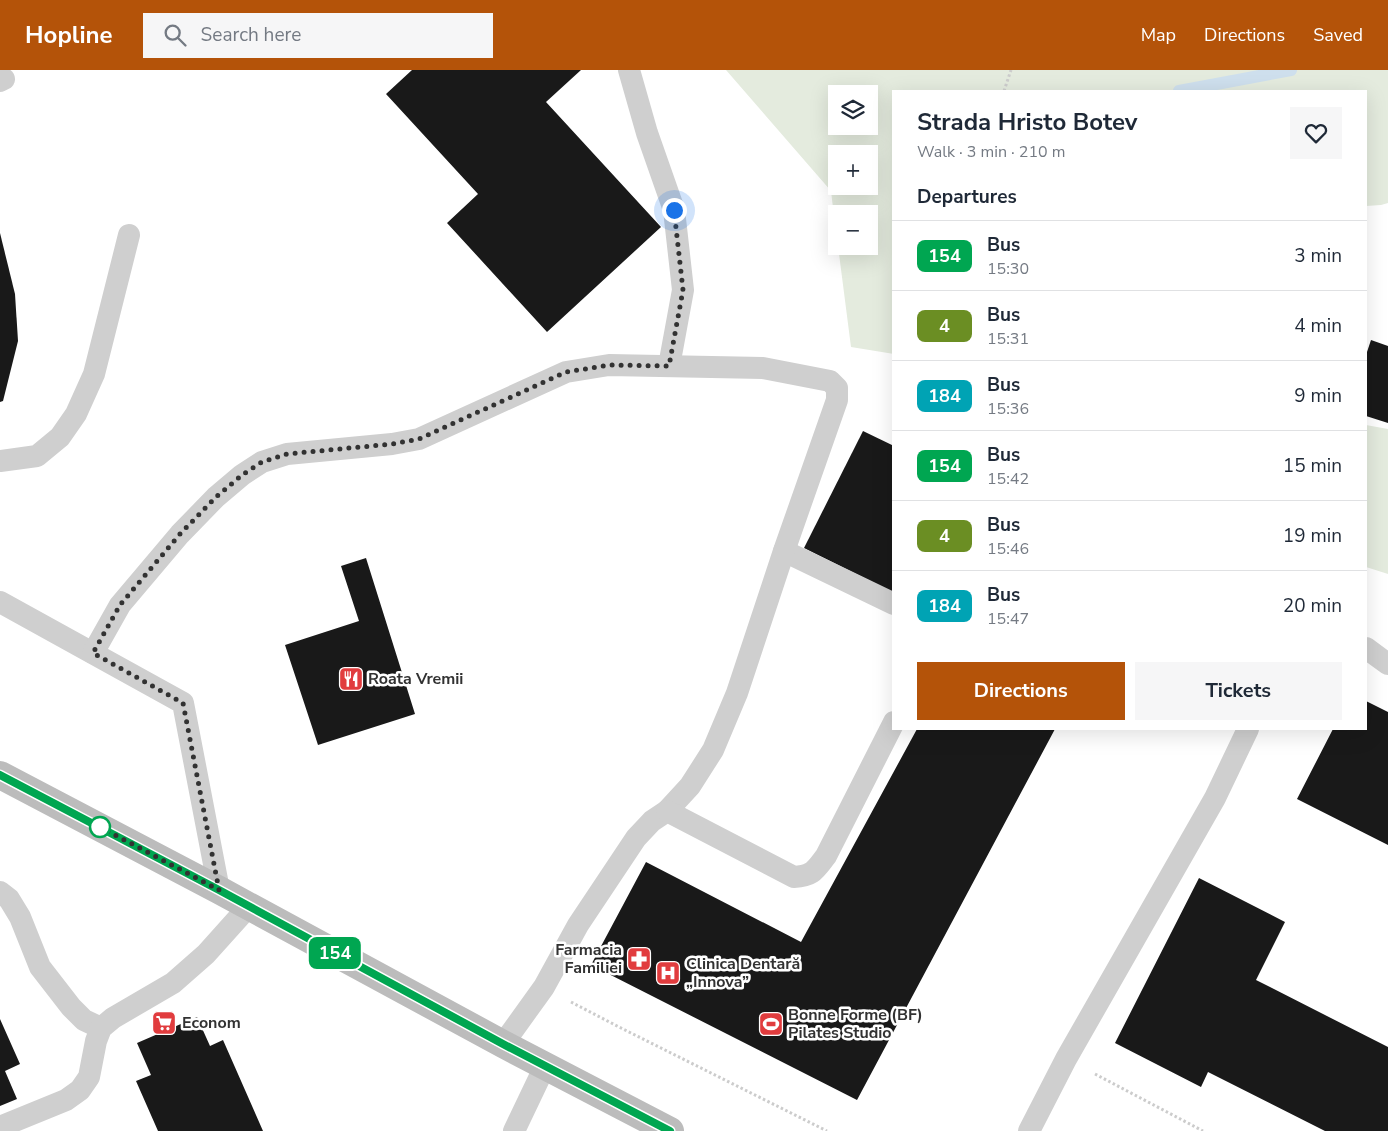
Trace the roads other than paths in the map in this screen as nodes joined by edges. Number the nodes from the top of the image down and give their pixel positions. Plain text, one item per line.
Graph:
1 (629, 70) edge
2 (129, 235) dead end
3 (669, 366) junction
4 (0, 461) edge
5 (784, 551) junction
6 (0, 602) edge
7 (892, 603) edge
8 (1367, 649) edge
9 (93, 653) junction
10 (1388, 664) edge
11 (892, 726) edge
12 (1248, 730) edge
13 (0, 775) edge
14 (667, 811) junction
15 (219, 890) junction
16 (0, 892) edge
17 (249, 906) junction
18 (101, 1028) junction
19 (503, 1044) junction
20 (546, 1066) junction
21 (0, 1127) edge
22 (514, 1131) edge
23 (670, 1131) edge
24 (1029, 1131) edge

1 - 3 lane
2 - 4 lane
3 - 5 lane
3 - 9 lane
5 - 7 lane
5 - 14 lane
6 - 9 lane
8 - 10 lane
9 - 15 lane
11 - 14 lane
12 - 24 lane
13 - 15 main road
14 - 19 lane
15 - 17 main road
16 - 18 lane
17 - 18 lane
17 - 19 main road
18 - 21 lane
19 - 20 main road
20 - 22 lane
20 - 23 main road

